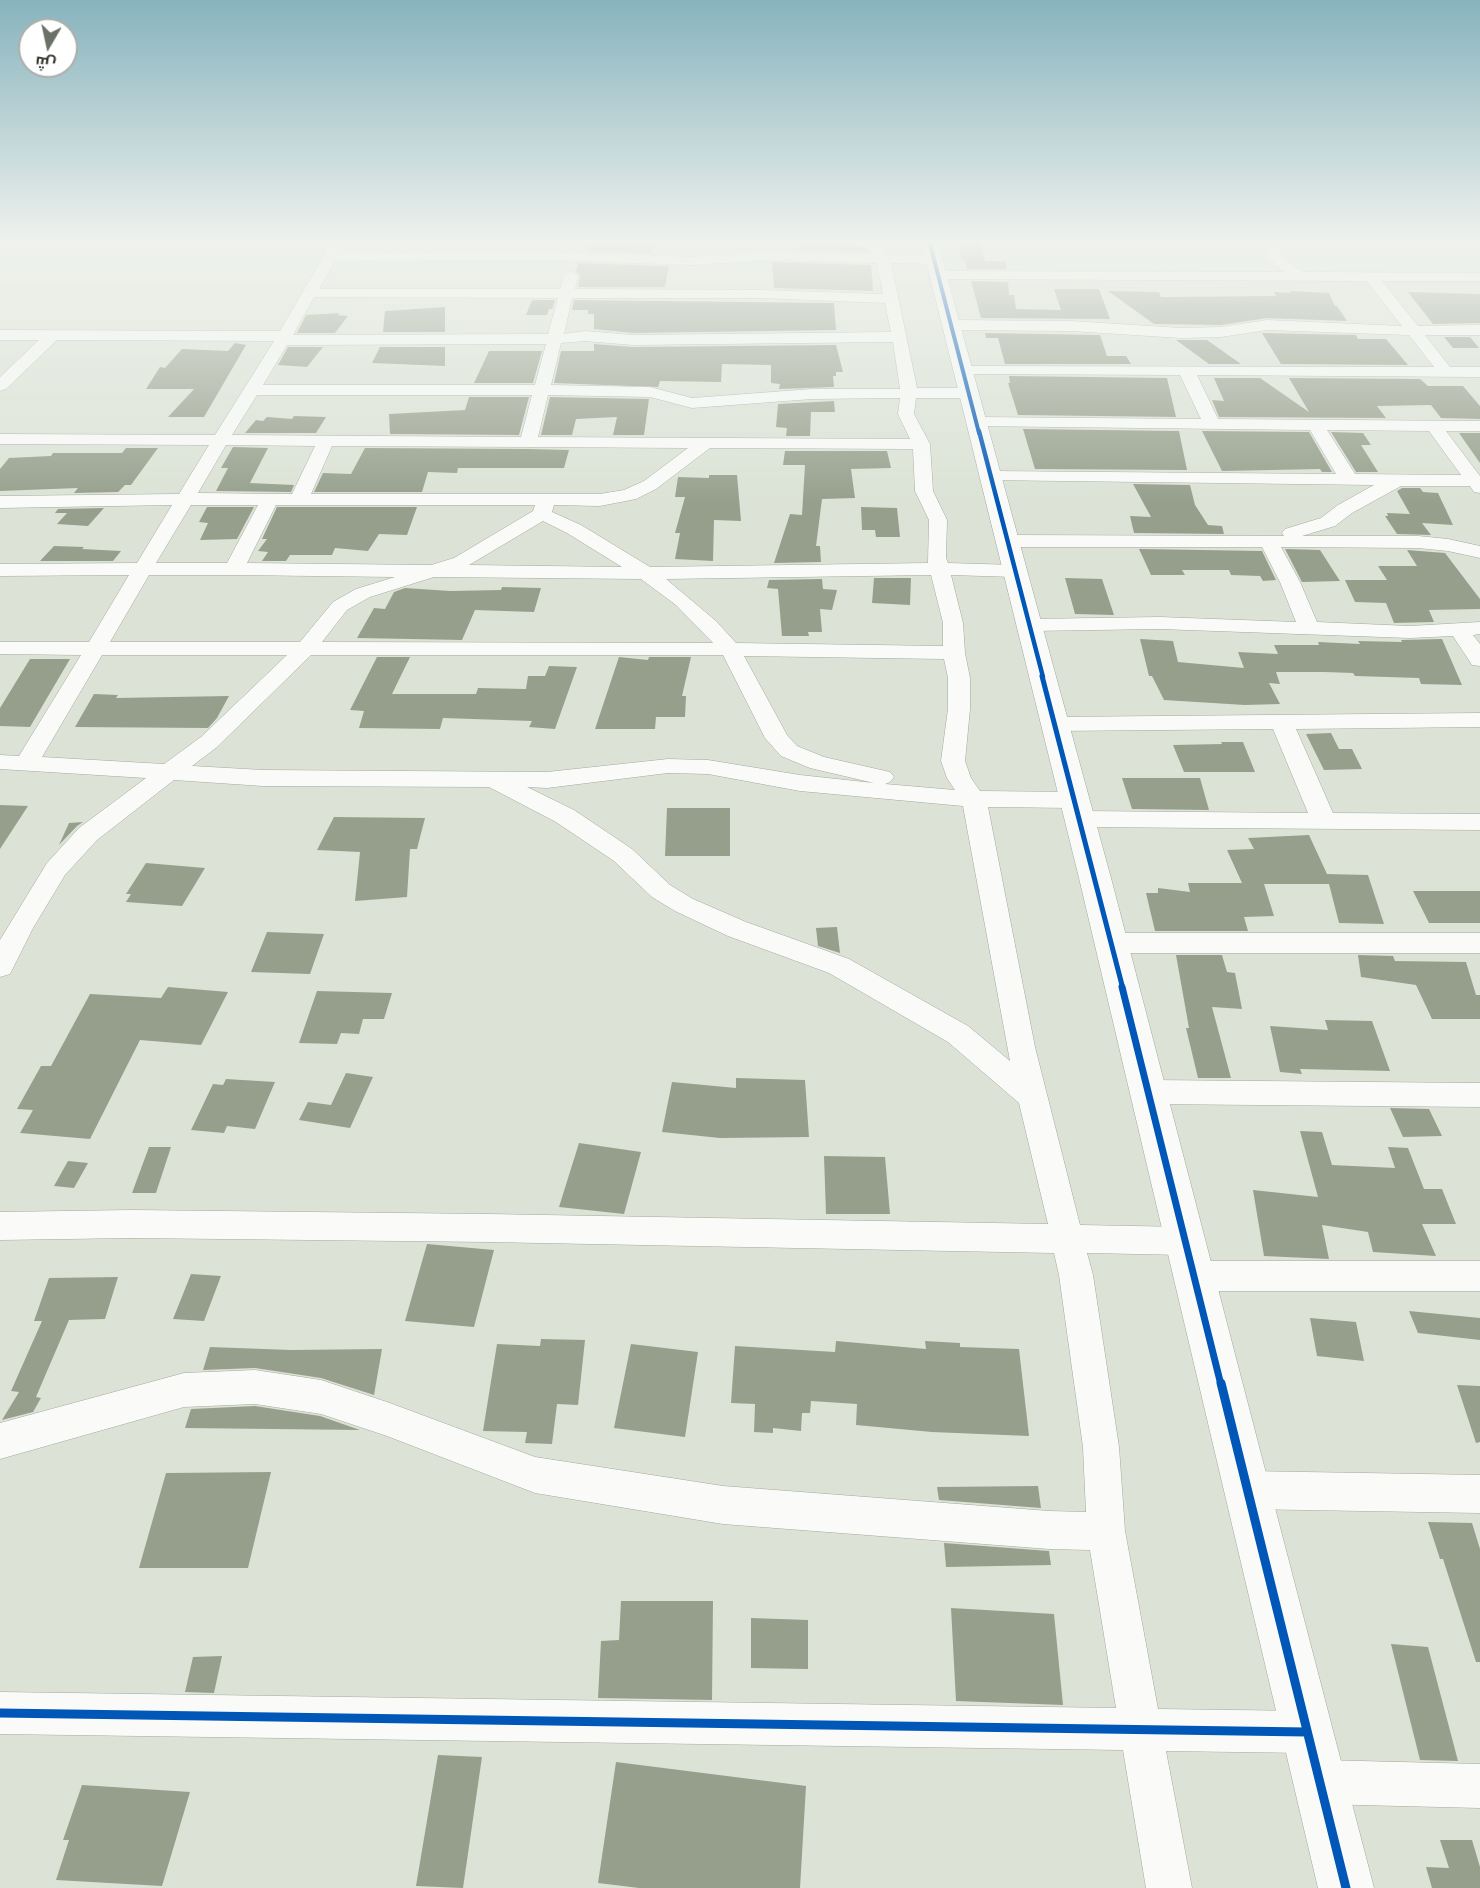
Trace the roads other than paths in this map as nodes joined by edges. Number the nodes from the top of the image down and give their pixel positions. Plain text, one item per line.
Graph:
1 (289, 328) edge
2 (558, 328) edge
3 (898, 328) edge
4 (952, 328) edge
5 (1104, 328) edge
6 (1247, 328) edge
7 (1357, 328) edge
8 (1412, 330) junction
9 (1480, 330) edge
10 (0, 335) edge
11 (53, 335) junction
12 (900, 337) junction
13 (284, 338) junction
14 (556, 339) junction
15 (1186, 370) junction
16 (1446, 372) junction
17 (1477, 376) edge
18 (0, 386) edge
19 (542, 389) junction
20 (252, 390) junction
21 (909, 392) junction
22 (970, 395) junction
23 (1212, 423) junction
24 (1314, 423) junction
25 (1434, 425) junction
26 (1480, 426) edge
27 (0, 439) edge
28 (220, 441) junction
29 (326, 441) junction
30 (528, 442) junction
31 (704, 444) junction
32 (921, 444) junction
33 (991, 476) junction
34 (1349, 480) junction
35 (1395, 481) junction
36 (1477, 485) edge
37 (186, 499) junction
38 (270, 499) junction
39 (299, 499) junction
40 (0, 502) edge
41 (544, 507) junction
42 (1268, 541) junction
43 (1480, 552) edge
44 (1012, 556) junction
45 (234, 569) junction
46 (939, 569) junction
47 (0, 570) edge
48 (144, 570) junction
49 (437, 571) junction
50 (646, 573) junction
51 (1030, 625) junction
52 (1310, 629) junction
53 (1470, 629) edge
54 (307, 647) junction
55 (0, 648) edge
56 (96, 648) junction
57 (730, 649) junction
58 (954, 653) junction
59 (1480, 660) edge
60 (1480, 720) edge
61 (1282, 722) junction
62 (1054, 724) junction
63 (0, 762) edge
64 (27, 762) junction
65 (171, 772) junction
66 (492, 780) junction
67 (944, 796) junction
68 (973, 798) junction
69 (1076, 809) junction
70 (1324, 821) junction
71 (1480, 822) edge
72 (1111, 943) junction
73 (1480, 943) edge
74 (0, 967) edge
75 (1148, 1092) junction
76 (1480, 1095) edge
77 (1033, 1096) junction
78 (0, 1226) edge
79 (1067, 1238) junction
80 (1185, 1241) junction
81 (1193, 1276) junction
82 (1480, 1276) edge
83 (0, 1441) edge
84 (1246, 1490) junction
85 (1480, 1494) edge
86 (1106, 1531) junction
87 (0, 1713) edge
88 (1142, 1731) junction
89 (1307, 1732) junction
90 (1320, 1782) junction
91 (1480, 1786) edge
92 (1169, 1888) edge
93 (1346, 1888) edge

1 - 13 street
2 - 14 street
3 - 12 street
4 - 22 street
5 - 6 street
7 - 8 street
8 - 9 street
8 - 16 street
10 - 11 street
11 - 13 street
11 - 18 street
12 - 14 street
12 - 21 street
13 - 14 street
13 - 20 street
14 - 19 street
15 - 16 street
15 - 22 street
15 - 23 street
16 - 17 street
19 - 20 street
19 - 21 street
19 - 30 street
20 - 28 street
21 - 22 street
21 - 32 street
22 - 23 street
22 - 33 street
23 - 24 street
24 - 25 street
24 - 34 street
25 - 26 street
25 - 36 street
27 - 28 street
28 - 29 street
28 - 37 street
29 - 30 street
29 - 39 street
30 - 31 street
31 - 32 street
31 - 41 street
32 - 46 street
33 - 34 street
33 - 44 street
34 - 35 street
35 - 36 street
35 - 42 street
37 - 38 street
37 - 40 street
37 - 48 street
38 - 39 street
38 - 45 street
39 - 41 street
41 - 49 street
41 - 50 street
42 - 43 street
42 - 44 street
42 - 52 street
44 - 46 street
44 - 51 street
45 - 48 street
45 - 49 street
46 - 50 street
46 - 58 street
47 - 48 street
48 - 56 street
49 - 50 street
49 - 54 street
50 - 57 street
51 - 52 street
51 - 62 street
52 - 53 street
53 - 59 street
54 - 56 street
54 - 57 street
54 - 65 street
55 - 56 street
56 - 64 street
57 - 58 street
57 - 67 street
58 - 68 street
60 - 61 street
61 - 62 street
61 - 70 street
62 - 69 street
63 - 64 street
64 - 65 street
65 - 66 street
65 - 74 street
66 - 67 street
66 - 77 street
67 - 68 street
68 - 69 street
68 - 77 street
69 - 70 street
69 - 72 street
70 - 71 street
72 - 73 street
72 - 75 street
75 - 76 street
75 - 80 street
77 - 79 street
78 - 79 street
79 - 80 street
79 - 86 street
80 - 81 street
81 - 82 street
81 - 84 street
83 - 86 street
84 - 85 street
84 - 89 street
86 - 88 street
87 - 88 street
88 - 89 street
88 - 92 street
89 - 90 street
90 - 91 street
90 - 93 street

